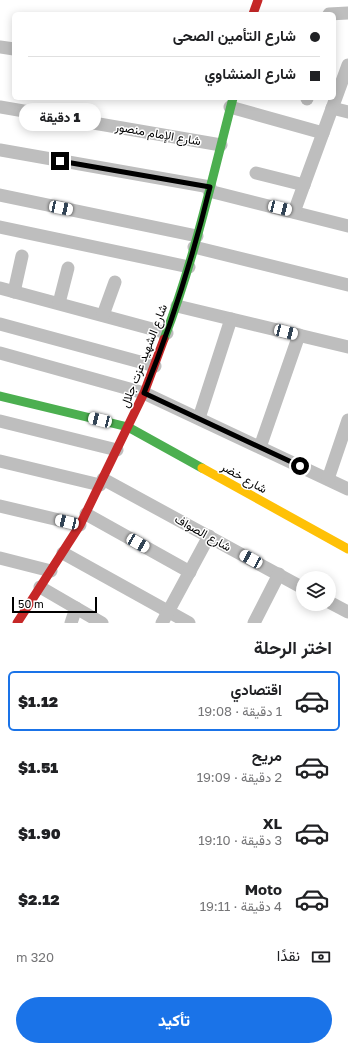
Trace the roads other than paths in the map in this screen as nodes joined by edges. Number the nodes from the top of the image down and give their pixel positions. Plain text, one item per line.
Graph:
1 (258, 0) edge
2 (254, 12) edge
3 (348, 13) edge
4 (336, 14) edge
5 (0, 47) edge
6 (12, 49) edge
7 (344, 68) edge
8 (336, 95) edge
9 (334, 100) edge
10 (231, 103) edge
11 (0, 106) edge
12 (332, 108) junction
13 (348, 112) edge
14 (323, 132) junction
15 (221, 145) junction
16 (0, 150) edge
17 (256, 173) dead end
18 (304, 185) junction
19 (210, 189) junction
20 (0, 195) edge
21 (294, 212) junction
22 (348, 226) edge
23 (0, 227) edge
24 (196, 242) junction
25 (22, 256) dead end
26 (189, 267) junction
27 (68, 268) dead end
28 (115, 282) dead end
29 (348, 285) edge
30 (0, 288) edge
31 (14, 292) junction
32 (59, 303) junction
33 (176, 306) junction
34 (104, 315) junction
35 (231, 319) junction
36 (0, 324) edge
37 (167, 333) junction
38 (299, 335) junction
39 (348, 347) edge
40 (0, 354) edge
41 (155, 366) junction
42 (144, 393) junction
43 (0, 396) edge
44 (200, 418) junction
45 (348, 420) edge
46 (0, 421) edge
47 (128, 427) junction
48 (260, 447) junction
49 (117, 450) junction
50 (0, 461) edge
51 (328, 479) junction
52 (101, 482) junction
53 (348, 489) edge
54 (0, 506) edge
55 (86, 514) junction
56 (80, 525) junction
57 (209, 536) junction
58 (348, 549) edge
59 (63, 553) junction
60 (0, 558) edge
61 (51, 571) junction
62 (190, 572) junction
63 (279, 574) junction
64 (296, 584) edge
65 (40, 588) junction
66 (336, 606) edge
67 (76, 608) junction
68 (168, 611) junction
69 (348, 612) edge
70 (17, 623) edge
71 (71, 623) edge
72 (102, 623) edge
73 (162, 623) edge
74 (189, 623) edge
75 (254, 623) edge

1 - 2 street
3 - 4 street
5 - 6 street
7 - 8 street
9 - 12 street
10 - 14 street
10 - 15 street, شارع الشهيد عزت جلال
11 - 15 street, شارع الإمام منصور
12 - 13 street
12 - 14 street
14 - 18 street
15 - 19 street, شارع الشهيد عزت جلال
16 - 19 street
17 - 18 street
18 - 21 street
19 - 21 street
19 - 24 street, شارع الشهيد عزت جلال
20 - 24 street
21 - 22 street
23 - 26 street
24 - 26 street, شارع الشهيد عزت جلال
24 - 29 street
25 - 31 street
26 - 33 street, شارع الشهيد عزت جلال
27 - 32 street
28 - 34 street
30 - 31 street
31 - 32 street
32 - 34 street
33 - 35 street
33 - 37 street, شارع الشهيد عزت جلال
34 - 37 street
35 - 38 street
35 - 44 street
36 - 41 street
37 - 41 street, شارع الشهيد عزت جلال
38 - 39 street
38 - 48 street
40 - 42 street
41 - 42 street, شارع الشهيد عزت جلال
42 - 44 street
42 - 47 street, شارع الشهيد عزت جلال
43 - 47 street, شارع خضر
44 - 48 street
45 - 51 street
46 - 49 street
47 - 49 street, شارع الشهيد عزت جلال
47 - 58 street, شارع خضر
48 - 51 street
49 - 52 street, شارع الشهيد عزت جلال
50 - 52 street, شارع الصواف
51 - 53 street
52 - 55 street, شارع الشهيد عزت جلال
52 - 57 street, شارع الصواف
54 - 56 street
55 - 56 street, شارع الشهيد عزت جلال
55 - 62 street
56 - 59 street, شارع الشهيد عزت جلال
57 - 62 street
57 - 63 street, شارع الصواف
59 - 61 street, شارع الشهيد عزت جلال
59 - 68 street
60 - 61 street
61 - 65 street, شارع الشهيد عزت جلال
62 - 68 street
63 - 64 street, شارع الصواف
63 - 75 street
65 - 67 street
65 - 70 street, شارع الشهيد عزت جلال
66 - 69 street
67 - 71 street
67 - 72 street
68 - 73 street
68 - 74 street

